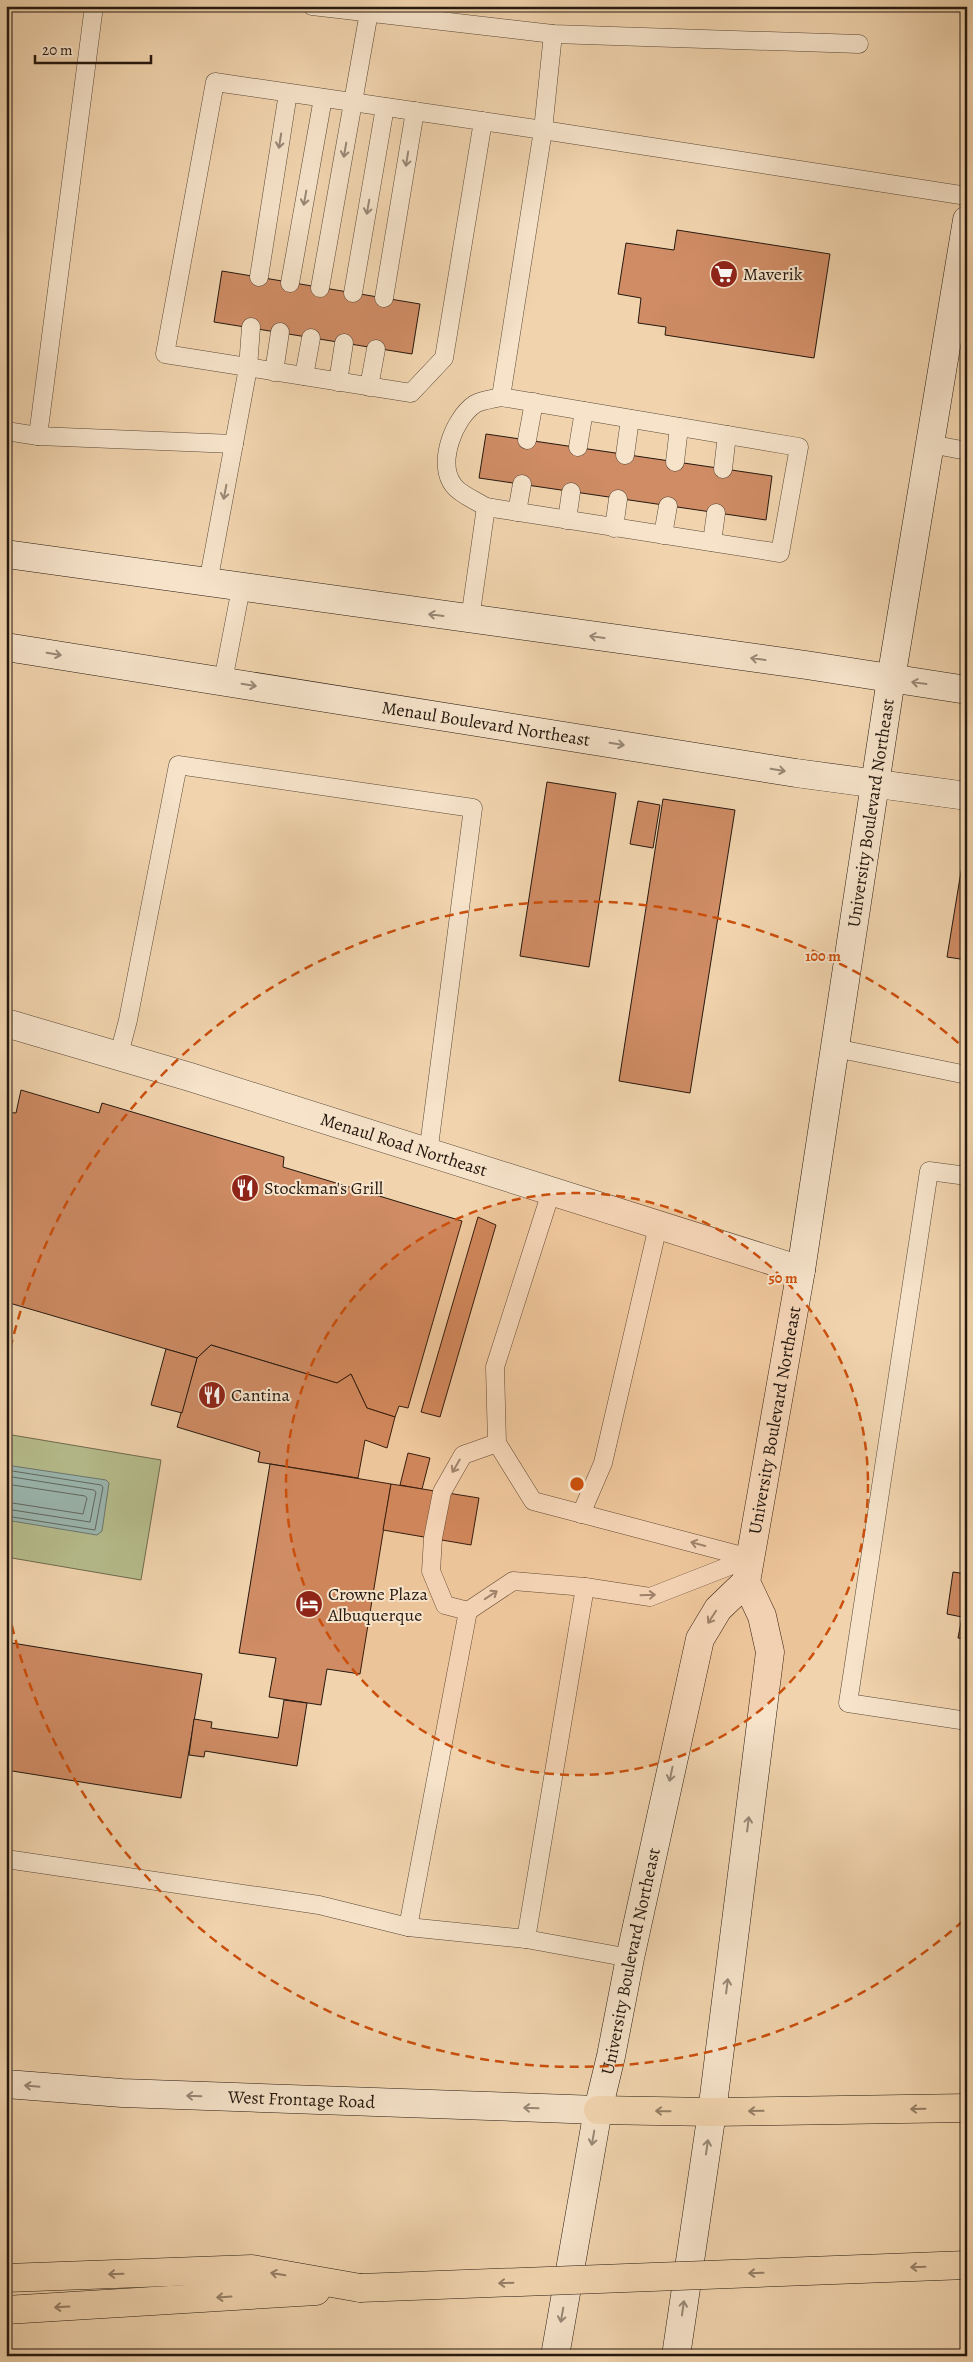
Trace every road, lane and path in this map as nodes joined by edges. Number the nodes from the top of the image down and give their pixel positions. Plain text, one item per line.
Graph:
1 (94, 6) edge
2 (312, 6) edge
3 (370, 12) junction
4 (553, 34) junction
5 (859, 44) dead end
6 (288, 92) junction
7 (323, 98) junction
8 (354, 102) junction
9 (385, 107) junction
10 (415, 111) junction
11 (483, 122) junction
12 (543, 130) junction
13 (967, 196) edge
14 (967, 220) edge
15 (259, 277) dead end
16 (290, 282) dead end
17 (320, 288) dead end
18 (353, 293) dead end
19 (384, 298) dead end
20 (251, 327) dead end
21 (280, 332) dead end
22 (311, 338) dead end
23 (344, 343) dead end
24 (376, 349) dead end
25 (248, 368) junction
26 (274, 372) junction
27 (304, 376) junction
28 (338, 382) junction
29 (369, 387) junction
30 (501, 397) junction
31 (534, 402) junction
32 (584, 411) junction
33 (630, 419) junction
34 (679, 427) junction
35 (6, 431) edge
36 (727, 435) junction
37 (38, 436) junction
38 (527, 440) dead end
39 (234, 444) junction
40 (930, 444) junction
41 (578, 447) dead end
42 (967, 451) edge
43 (625, 455) dead end
44 (675, 462) dead end
45 (722, 469) dead end
46 (522, 484) dead end
47 (571, 492) dead end
48 (618, 499) dead end
49 (668, 506) dead end
50 (486, 507) junction
51 (517, 512) junction
52 (716, 513) dead end
53 (567, 520) junction
54 (614, 528) junction
55 (663, 535) junction
56 (712, 542) junction
57 (6, 554) edge
58 (208, 583) junction
59 (241, 588) junction
60 (470, 619) junction
61 (6, 647) edge
62 (891, 679) junction
63 (223, 681) junction
64 (967, 690) edge
65 (876, 785) junction
66 (967, 796) edge
67 (6, 1023) edge
68 (835, 1048) junction
69 (118, 1058) junction
70 (967, 1075) edge
71 (428, 1154) junction
72 (967, 1176) edge
73 (551, 1192) junction
74 (658, 1226) junction
75 (801, 1270) junction
76 (497, 1444) junction
77 (581, 1514) junction
78 (748, 1570) junction
79 (585, 1587) junction
80 (468, 1611) junction
81 (967, 1721) edge
82 (6, 1859) edge
83 (408, 1927) junction
84 (526, 1940) junction
85 (630, 1958) junction
86 (6, 2084) edge
87 (967, 2108) edge
88 (598, 2110) junction
89 (712, 2112) junction
90 (967, 2265) edge
91 (6, 2278) edge
92 (360, 2288) junction
93 (6, 2310) edge
94 (555, 2356) edge
95 (676, 2356) edge

1 - 37 lane
2 - 3 lane
3 - 4 lane
3 - 8 lane
4 - 5 lane
4 - 12 lane
6 - 7 lane
6 -> 15 lane
6 - 25 lane
7 - 8 lane
7 -> 16 lane
8 - 9 lane
8 -> 17 lane
9 - 10 lane
9 -> 18 lane
10 - 11 lane
10 -> 19 lane
11 - 12 lane
11 - 29 lane
12 - 13 lane
12 - 30 lane
14 - 40 main road, University Boulevard Northeast
20 - 25 lane
21 - 26 lane
22 - 27 lane
23 - 28 lane
24 - 29 lane
25 - 26 lane
25 - 39 lane
26 - 27 lane
27 - 28 lane
28 - 29 lane
30 - 31 lane
30 - 50 lane
31 - 32 lane
31 - 38 lane
32 - 33 lane
32 - 41 lane
33 - 34 lane
33 - 43 lane
34 - 36 lane
34 - 44 lane
35 - 37 lane
36 - 45 lane
36 - 56 lane
37 - 39 lane
39 -> 58 lane
40 - 42 lane
40 - 62 main road, University Boulevard Northeast
46 - 51 lane
47 - 53 lane
48 - 54 lane
49 - 55 lane
50 - 51 lane
50 - 60 lane
51 - 53 lane
52 - 56 lane
53 - 54 lane
54 - 55 lane
55 - 56 lane
57 - 58 main road
58 - 59 main road
60 -> 59 main road
59 - 63 lane
62 -> 60 main road
61 -> 63 main road, Menaul Boulevard Northeast
64 -> 62 main road
62 - 65 main road, University Boulevard Northeast
63 -> 65 main road, Menaul Boulevard Northeast
65 - 66 main road, Menaul Boulevard Northeast
65 - 68 main road, University Boulevard Northeast
67 - 69 main road, Menaul Road Northeast
68 - 70 lane
68 - 75 main road, University Boulevard Northeast
69 - 71 main road, Menaul Road Northeast
69 - 71 lane
71 - 73 main road, Menaul Road Northeast
72 - 81 lane
73 - 74 main road, Menaul Road Northeast
73 - 76 lane
74 - 75 main road, Menaul Road Northeast
74 - 77 lane
75 - 78 main road, University Boulevard Northeast
76 - 77 lane
76 -> 80 lane
78 -> 77 lane
79 -> 78 lane
78 -> 85 main road, University Boulevard Northeast
89 -> 78 main road
80 -> 79 lane
79 - 84 lane
80 - 83 lane
82 - 83 lane
83 - 84 lane
84 - 85 lane
85 - 88 main road, University Boulevard Northeast
88 -> 86 main road, West Frontage Road
87 -> 89 highway
89 -> 88 highway
88 -> 94 main road, University Boulevard Northeast
95 -> 89 main road
90 -> 92 highway, bridge
92 -> 91 highway
92 -> 93 highway

